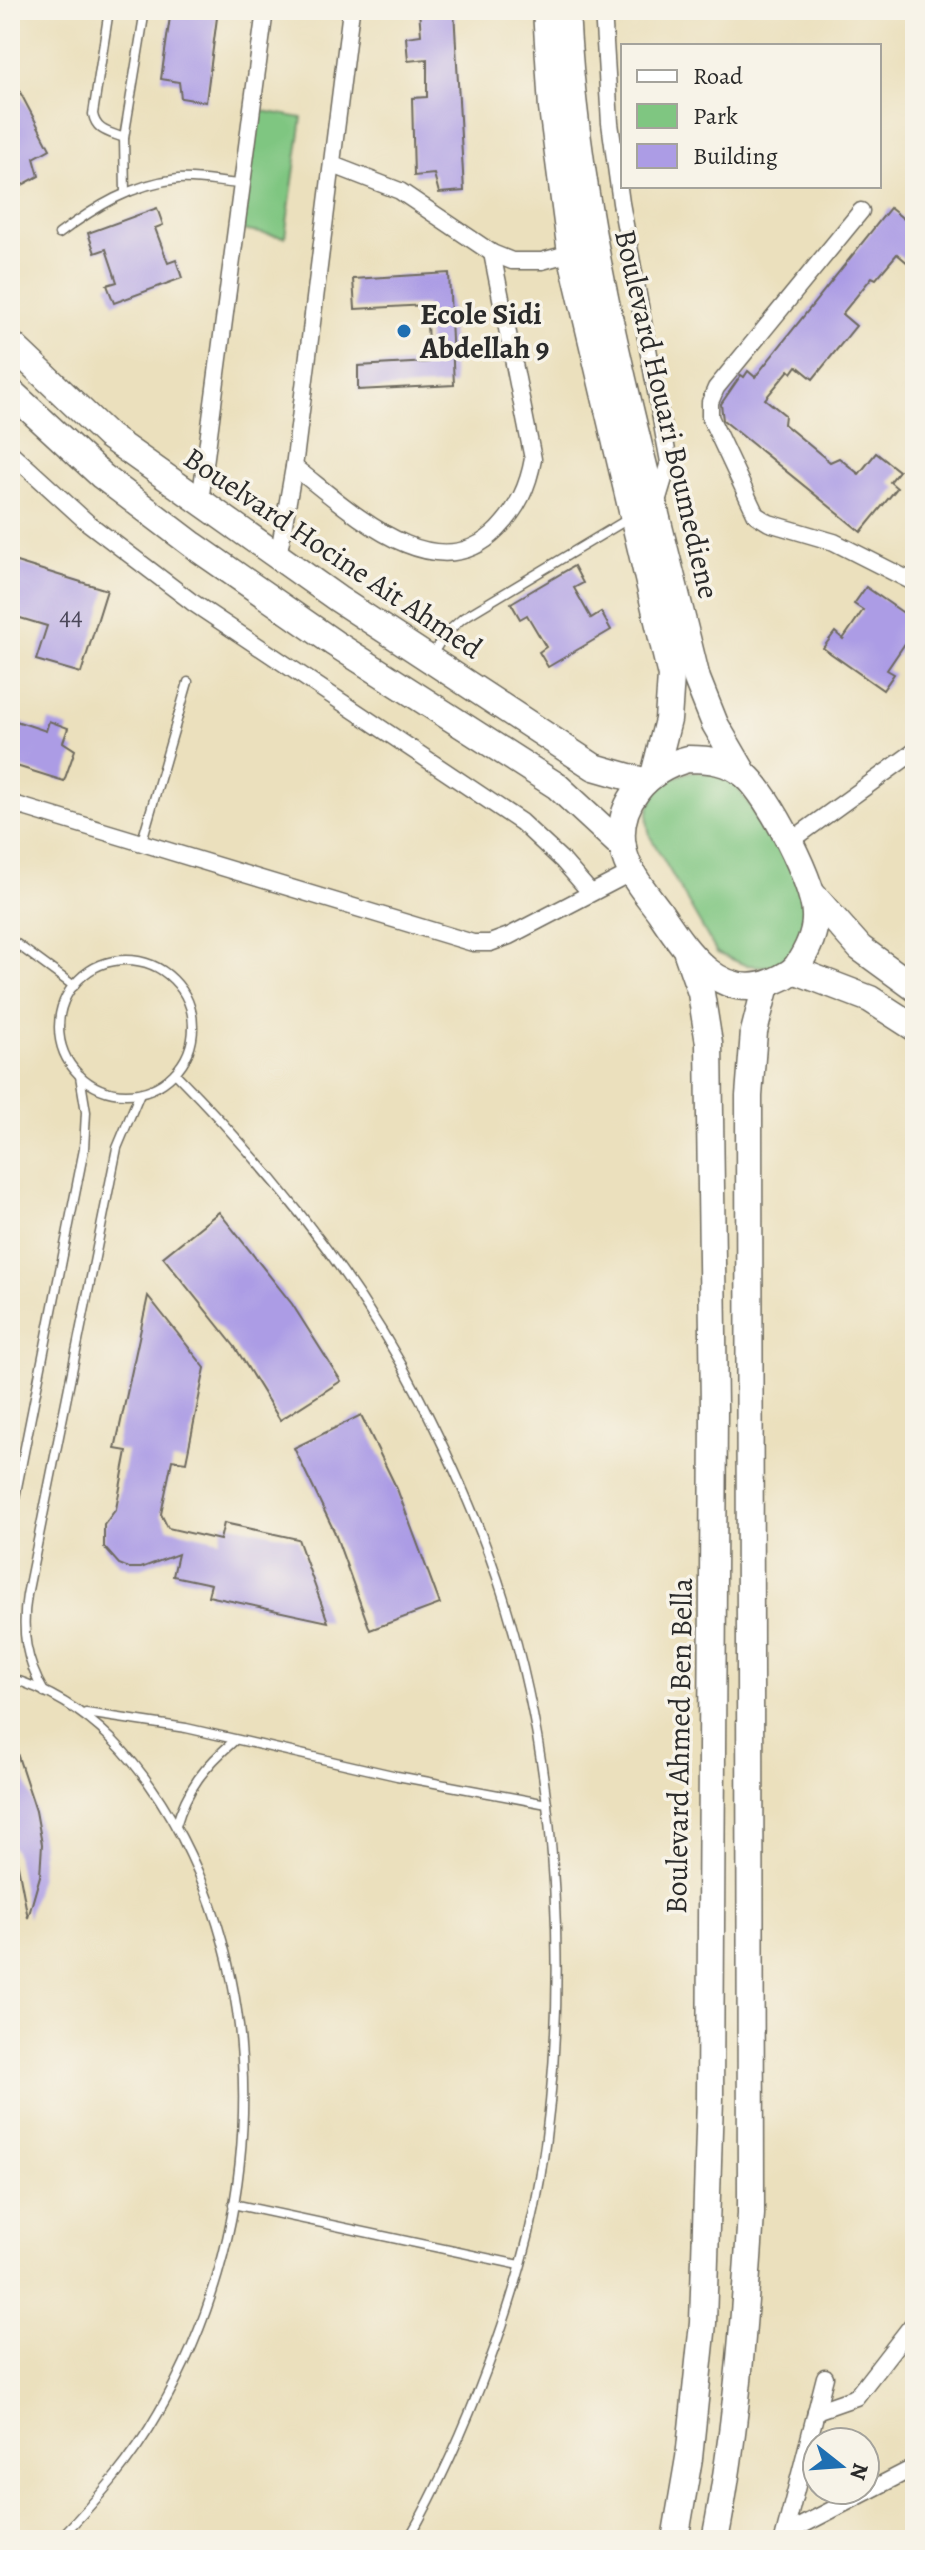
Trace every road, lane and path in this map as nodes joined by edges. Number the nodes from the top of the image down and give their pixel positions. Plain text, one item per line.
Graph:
1 (109, 10) edge
2 (145, 10) edge
3 (265, 10) edge
4 (351, 10) edge
5 (546, 10) edge
6 (566, 10) edge
7 (603, 10) edge
8 (124, 138) junction
9 (333, 165) junction
10 (241, 184) junction
11 (125, 193) junction
12 (861, 211) dead end
13 (59, 234) dead end
14 (492, 253) junction
15 (571, 253) junction
16 (10, 343) edge
17 (10, 391) edge
18 (10, 452) edge
19 (294, 467) junction
20 (200, 502) junction
21 (646, 510) junction
22 (278, 557) junction
23 (915, 583) edge
24 (429, 659) junction
25 (188, 682) dead end
26 (915, 751) edge
27 (744, 774) junction
28 (649, 776) junction
29 (10, 803) edge
30 (142, 841) junction
31 (788, 843) junction
32 (627, 860) junction
33 (589, 891) junction
34 (813, 895) junction
35 (10, 939) edge
36 (687, 953) junction
37 (794, 970) junction
38 (766, 985) junction
39 (74, 986) junction
40 (915, 988) edge
41 (915, 1028) edge
42 (175, 1073) junction
43 (80, 1076) junction
44 (140, 1093) junction
45 (10, 1523) edge
46 (10, 1678) edge
47 (45, 1693) junction
48 (85, 1713) junction
49 (235, 1740) junction
50 (547, 1804) junction
51 (176, 1826) junction
52 (233, 2204) junction
53 (520, 2265) junction
54 (915, 2321) edge
55 (825, 2377) dead end
56 (816, 2411) junction
57 (915, 2467) edge
58 (784, 2537) edge
59 (58, 2540) edge
60 (408, 2540) edge
61 (675, 2540) edge
62 (715, 2540) edge

1 - 8 lane
2 - 8 lane
3 - 10 street
4 - 9 street
5 - 15 main road, Boulevard Houari Boumediene
6 - 21 main road, Boulevard Houari Boumediene
7 - 21 street
8 - 11 lane
9 - 14 street
9 - 19 street
10 - 11 lane
10 - 20 street
11 - 13 lane
12 - 23 street
14 - 15 street
14 - 19 street
15 - 21 main road, Boulevard Houari Boumediene
16 - 20 main road, Bouelvard Hocine Ait Ahmed
17 - 32 main road
18 - 33 street
19 - 22 street
20 - 22 main road, Bouelvard Hocine Ait Ahmed
21 - 24 lane
21 - 27 main road, Boulevard Houari Boumediene
21 - 28 main road, Boulevard Houari Boumediene
22 - 24 main road, Bouelvard Hocine Ait Ahmed
24 - 28 main road, Bouelvard Hocine Ait Ahmed
25 - 30 lane
26 - 31 street
27 - 28 main road
27 - 31 main road
28 - 32 main road
29 - 30 street
30 - 33 street
31 - 34 main road
32 - 33 street
32 - 36 main road
34 - 37 main road
34 - 40 main road
35 - 39 lane
36 - 38 main road
36 - 61 main road, Boulevard Ahmed Ben Bella
37 - 38 main road
37 - 41 main road
38 - 62 main road
39 - 42 lane
39 - 43 lane
42 - 44 lane
42 - 50 lane
43 - 44 lane
43 - 45 lane
44 - 47 lane
46 - 47 lane
47 - 48 lane
48 - 49 lane
48 - 51 lane
49 - 50 lane
49 - 51 lane
50 - 53 lane
51 - 52 lane
52 - 53 lane
52 - 59 lane
53 - 60 lane
54 - 56 street
55 - 56 street
56 - 58 street
57 - 58 street

